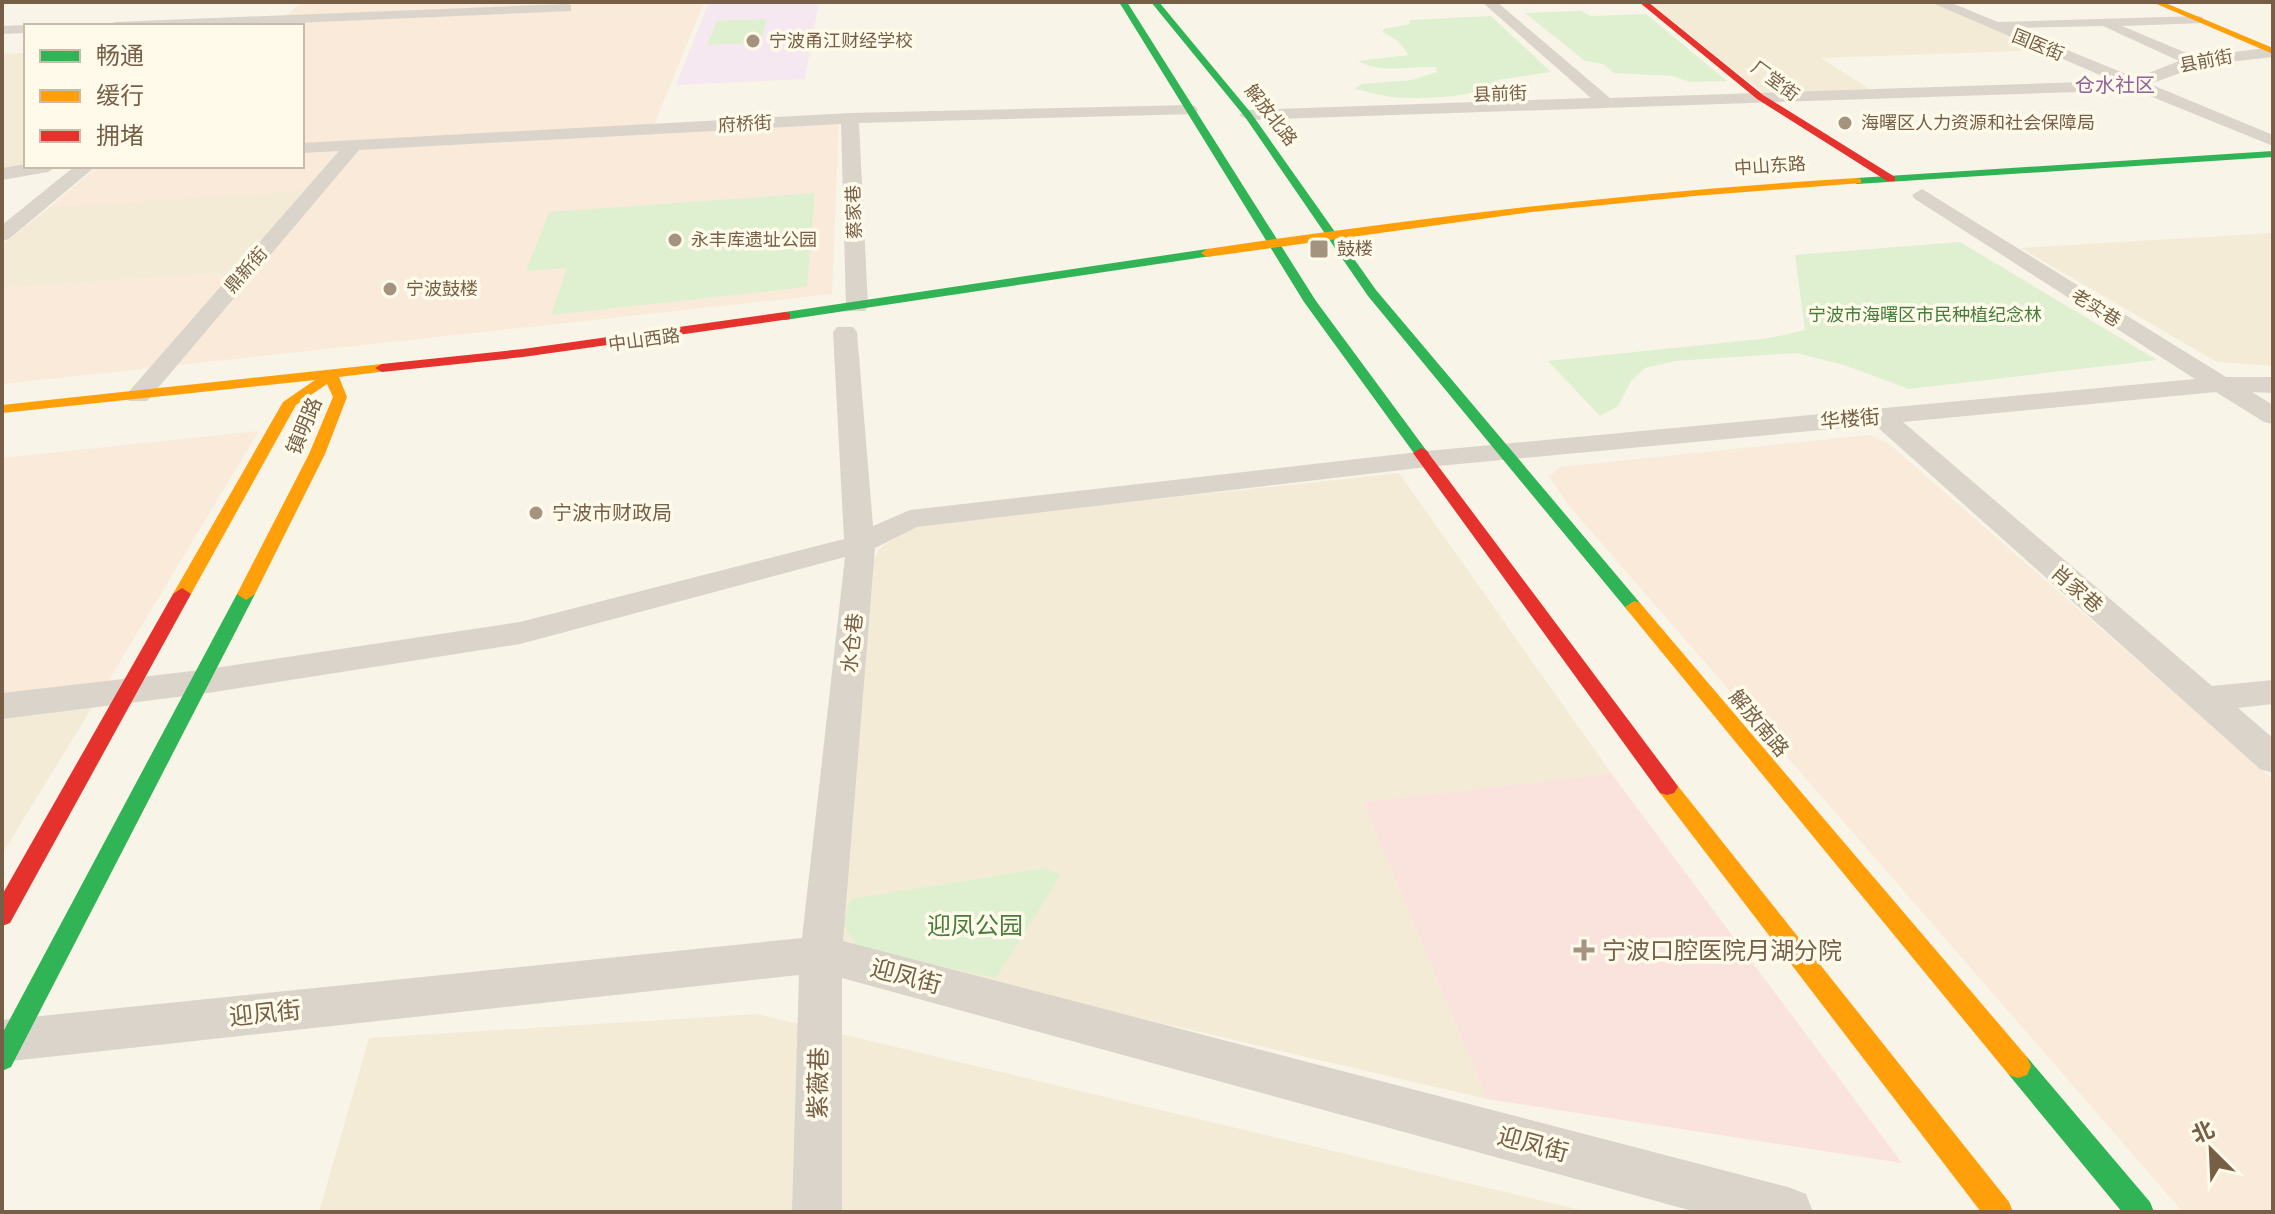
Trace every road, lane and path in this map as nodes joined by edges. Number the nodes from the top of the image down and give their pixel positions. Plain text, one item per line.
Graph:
1 (302, 2) edge
2 (1123, 2) edge
3 (1155, 2) edge
4 (1489, 2) edge
5 (1643, 2) edge
6 (1937, 2) edge
7 (2156, 2) edge
8 (2185, 2) edge
9 (566, 8) dead end
10 (2198, 20) junction
11 (2100, 22) junction
12 (276, 23) edge
13 (222, 24) edge
14 (1989, 25) junction
15 (24, 29) edge
16 (2, 30) edge
17 (2273, 38) edge
18 (2273, 51) edge
19 (2192, 61) junction
20 (2136, 85) junction
21 (1599, 96) junction
22 (1760, 97) junction
23 (1189, 110) junction
24 (1243, 110) junction
25 (850, 118) junction
26 (2273, 141) edge
27 (354, 145) junction
28 (304, 148) edge
29 (2273, 154) edge
30 (36, 168) edge
31 (85, 168) edge
32 (2273, 172) edge
33 (2, 174) edge
34 (1891, 179) junction
35 (1914, 196) joint
36 (1329, 233) junction
37 (2, 235) edge
38 (1272, 241) junction
39 (1347, 259) joint
40 (1296, 266) junction
41 (1264, 270) dead end
42 (849, 326) junction
43 (331, 375) junction
44 (2220, 384) junction
45 (2273, 385) edge
46 (138, 396) junction
47 (348, 396) junction
48 (290, 402) junction
49 (260, 405) dead end
50 (2, 409) edge
51 (2273, 416) edge
52 (1882, 417) junction
53 (1503, 451) junction
54 (1427, 459) junction
55 (859, 544) junction
56 (201, 682) junction
57 (129, 689) junction
58 (2273, 692) edge
59 (2202, 700) junction
60 (2, 706) edge
61 (2273, 759) edge
62 (2, 916) edge
63 (821, 954) junction
64 (5, 1047) edge
65 (817, 1212) edge
66 (1788, 1212) edge
67 (1999, 1212) edge
68 (2140, 1212) edge

1 - 12 street
2 - 23 main road
3 - 24 main road, 解放北路
4 - 21 street
5 - 22 main road, 厂堂街
6 - 14 street, 国医街
7 - 10 main road
8 - 17 main road
9 - 12 street
10 - 11 street
10 - 18 main road
11 - 14 street
11 - 19 street
12 - 13 street
14 - 20 street, 国医街
15 - 16 street
18 - 19 street, 县前街
19 - 20 street, 县前街
20 - 22 street, 县前街
20 - 26 street, 国医街
21 - 22 street, 县前街
21 - 24 street, 县前街
22 - 34 main road, 厂堂街
23 - 25 street, 府桥街
23 - 38 main road
24 - 36 main road, 解放北路
25 - 27 street, 府桥街
25 - 42 street, 蔡家巷
27 - 28 street, 府桥街
27 - 46 street, 鼎新街
29 - 34 main road, 中山东路
30 - 33 street
31 - 37 street
32 - 35 main road
34 - 36 main road, 中山东路
35 - 44 street, 老实巷
36 - 38 main road, 中山东路
36 - 39 main road, 解放北路
38 - 40 main road
38 - 42 main road, 中山西路
39 - 53 main road, 解放南路
40 - 41 main road
40 - 54 main road
42 - 43 main road, 中山西路
42 - 55 street, 水仓巷
43 - 46 main road, 中山西路
43 - 47 main road, 镇明路
43 - 48 main road, 镇明路
44 - 45 street, 华楼街
44 - 51 street, 老实巷
44 - 52 street, 华楼街
46 - 50 main road, 中山西路
47 - 48 main road
47 - 56 main road, 镇明路
48 - 49 main road
48 - 57 main road, 镇明路
52 - 53 street, 华楼街
52 - 59 street, 肖家巷
53 - 54 street, 华楼街
53 - 68 main road, 解放南路
54 - 55 street, 华楼街
54 - 67 main road
55 - 56 street, 华楼街
55 - 63 street, 水仓巷
56 - 57 street, 华楼街
56 - 64 main road, 镇明路
57 - 60 street, 华楼街
57 - 62 main road, 镇明路
58 - 59 street
59 - 61 street, 肖家巷
63 - 64 street, 迎凤街
63 - 65 street, 紫薇巷
63 - 66 street, 迎凤街

